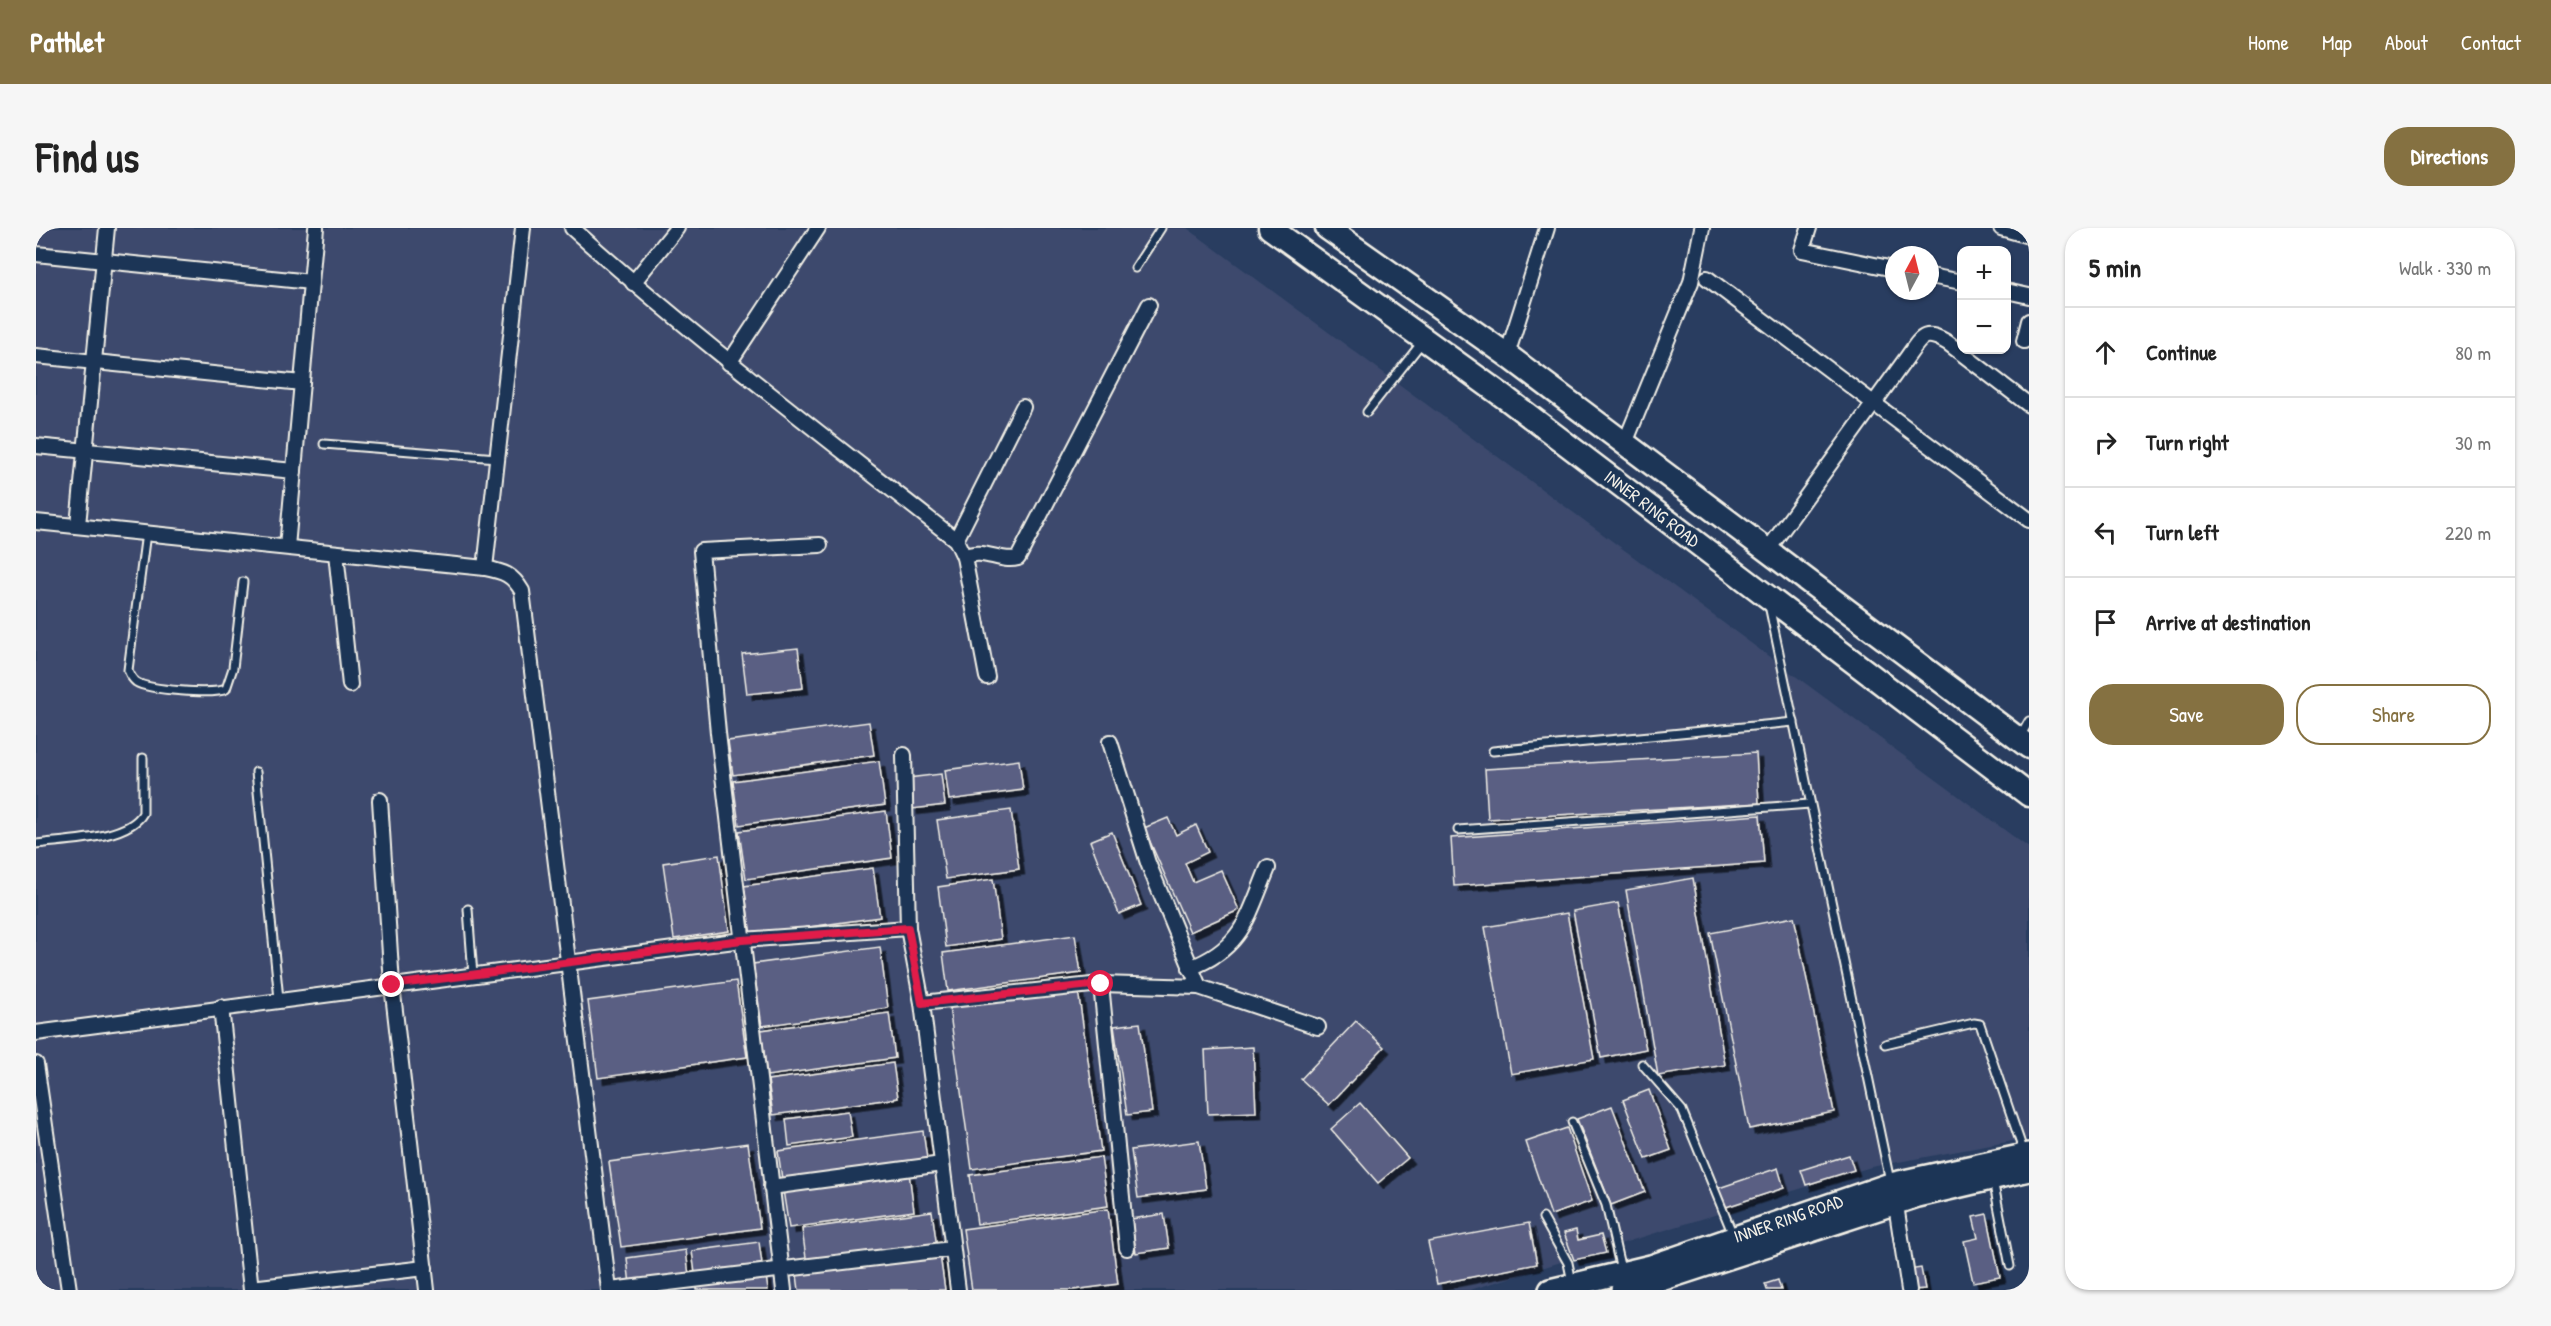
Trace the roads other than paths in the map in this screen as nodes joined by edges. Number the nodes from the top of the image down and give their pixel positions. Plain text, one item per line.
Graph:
1 (107, 228) edge
2 (316, 228) edge
3 (523, 228) edge
4 (572, 228) edge
5 (677, 228) edge
6 (818, 228) edge
7 (1161, 228) edge
8 (1270, 228) edge
9 (1327, 228) edge
10 (1547, 228) edge
11 (1702, 228) edge
12 (1809, 228) edge
13 (2001, 228) edge
14 (2029, 236) edge
15 (36, 254) edge
16 (105, 261) junction
17 (1885, 267) edge
18 (1135, 268) dead end
19 (1707, 278) dead end
20 (1939, 278) edge
21 (1957, 281) edge
22 (311, 282) junction
23 (633, 283) junction
24 (2011, 292) edge
25 (2029, 296) edge
26 (1149, 305) dead end
27 (2029, 321) edge
28 (1424, 340) junction
29 (2024, 341) dead end
30 (1507, 355) junction
31 (36, 356) edge
32 (95, 361) junction
33 (729, 363) junction
34 (302, 383) junction
35 (1873, 404) junction
36 (2029, 405) edge
37 (1023, 407) dead end
38 (1367, 412) dead end
39 (1624, 443) junction
40 (324, 444) dead end
41 (36, 446) edge
42 (86, 451) junction
43 (497, 459) junction
44 (1654, 466) junction
45 (294, 471) junction
46 (1633, 495) junction
47 (2029, 520) edge
48 (36, 522) edge
49 (78, 525) junction
50 (146, 533) junction
51 (956, 540) junction
52 (820, 545) dead end
53 (287, 547) junction
54 (1767, 551) junction
55 (336, 553) junction
56 (964, 557) junction
57 (485, 568) junction
58 (243, 582) dead end
59 (1767, 597) junction
60 (987, 677) dead end
61 (350, 685) dead end
62 (1794, 722) junction
63 (2025, 736) edge
64 (1110, 742) dead end
65 (1493, 751) dead end
66 (904, 755) dead end
67 (143, 758) dead end
68 (256, 772) dead end
69 (2029, 795) edge
70 (380, 800) dead end
71 (1810, 804) junction
72 (1458, 830) dead end
73 (36, 844) edge
74 (1268, 868) dead end
75 (468, 909) dead end
76 (908, 928) junction
77 (742, 940) junction
78 (570, 963) junction
79 (1190, 968) junction
80 (473, 975) junction
81 (1101, 984) junction
82 (392, 985) junction
83 (1199, 987) junction
84 (279, 999) junction
85 (922, 1003) junction
86 (221, 1007) junction
87 (1318, 1027) dead end
88 (36, 1033) edge
89 (1885, 1044) dead end
90 (36, 1064) edge
91 (1642, 1064) dead end
92 (1572, 1122) dead end
93 (2028, 1160) edge
94 (942, 1164) junction
95 (1992, 1178) junction
96 (771, 1187) junction
97 (1893, 1195) junction
98 (1543, 1218) dead end
99 (1734, 1239) junction
100 (1127, 1248) dead end
101 (952, 1249) junction
102 (2010, 1266) dead end
103 (425, 1268) junction
104 (781, 1271) junction
105 (1654, 1279) edge
106 (1622, 1281) edge
107 (1572, 1285) junction
108 (251, 1289) edge
109 (69, 1290) edge
110 (428, 1290) edge
111 (610, 1290) edge
112 (783, 1290) edge
113 (958, 1290) edge
114 (1550, 1290) edge
115 (1909, 1290) edge

1 - 16 street
2 - 22 street
3 - 43 street
4 - 23 street
5 - 23 street
6 - 33 street
7 - 18 lane
8 - 28 highway, INNER RING ROAD
9 - 30 highway, INNER RING ROAD
10 - 30 street
11 - 39 street
12 - 17 street
13 - 14 street
15 - 16 street
16 - 22 street
16 - 32 street
19 - 35 street
20 - 21 street
22 - 34 street
23 - 33 street
24 - 25 street
26 - 56 street
27 - 29 street
28 - 38 lane
28 - 46 highway, INNER RING ROAD
30 - 39 highway, INNER RING ROAD
31 - 32 street
32 - 34 street
32 - 42 street
33 - 51 street
34 - 45 street
35 - 36 street
35 - 47 street
35 - 54 street
37 - 51 street
39 - 44 highway, INNER RING ROAD
40 - 43 lane
41 - 42 street
42 - 45 street
42 - 49 street
43 - 57 street
44 - 46 highway
44 - 54 highway, INNER RING ROAD
45 - 53 street
46 - 59 highway, INNER RING ROAD
48 - 49 street
49 - 50 street
50 - 53 street
50 - 58 lane
51 - 56 street
52 - 77 street
53 - 55 street
54 - 63 highway, INNER RING ROAD
55 - 57 street
55 - 61 street
56 - 60 street
57 - 78 street
59 - 62 lane
59 - 69 highway, INNER RING ROAD
62 - 65 lane
62 - 71 lane
64 - 79 street
66 - 76 street
67 - 73 lane
68 - 84 lane
70 - 82 street
71 - 72 lane
71 - 97 lane
74 - 79 street
75 - 80 lane
76 - 77 street
76 - 85 street
77 - 78 street
77 - 96 street
78 - 80 street
78 - 111 street
79 - 83 street
80 - 82 street
81 - 83 street
81 - 85 street
81 - 100 street
82 - 84 street
82 - 103 street
83 - 87 street
84 - 86 street
85 - 94 street
86 - 88 street
86 - 108 street
89 - 93 lane
90 - 109 street
91 - 99 lane
92 - 106 lane
93 - 95 main road, INNER RING ROAD
93 - 97 main road, INNER RING ROAD
94 - 96 street
94 - 101 street
95 - 97 main road, INNER RING ROAD
95 - 102 lane
96 - 104 street
97 - 99 main road, INNER RING ROAD
97 - 105 main road, INNER RING ROAD
97 - 115 street
98 - 107 lane
99 - 105 main road, INNER RING ROAD
101 - 104 street
101 - 113 street
103 - 108 street
103 - 110 street
104 - 111 street
104 - 112 street
105 - 106 main road, INNER RING ROAD
106 - 107 main road, INNER RING ROAD
107 - 114 main road, INNER RING ROAD

